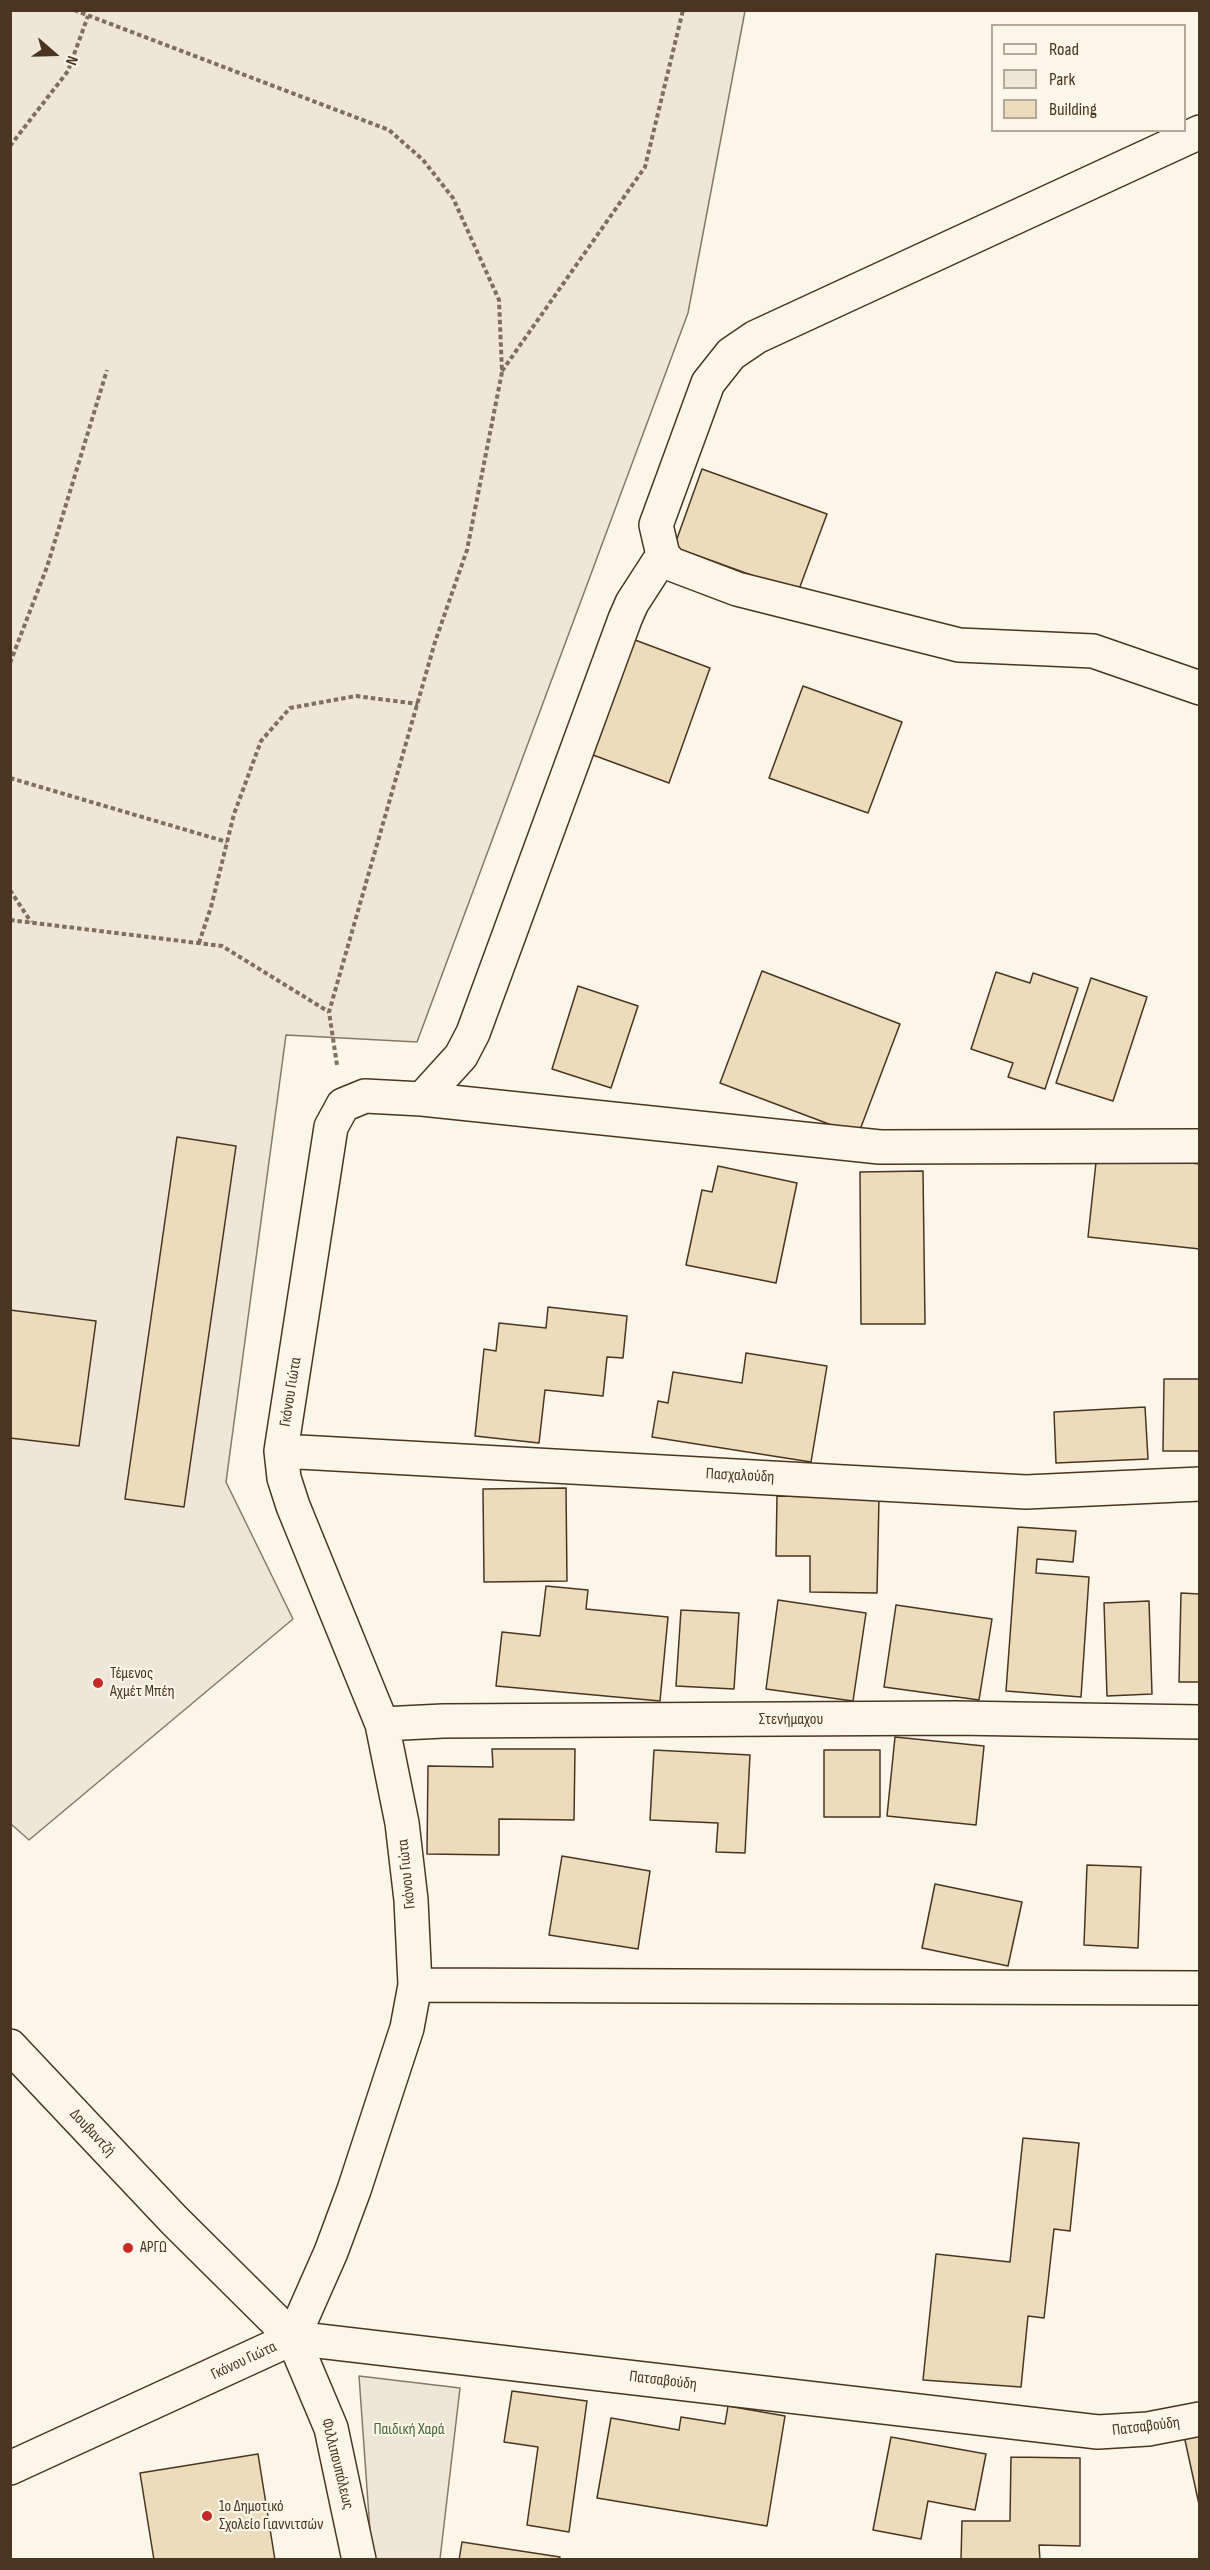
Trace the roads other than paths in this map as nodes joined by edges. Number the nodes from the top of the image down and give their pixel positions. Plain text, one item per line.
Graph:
1 (1200, 132) edge
2 (663, 555) junction
3 (1200, 688) edge
4 (422, 1099) junction
5 (1200, 1146) edge
6 (281, 1451) junction
7 (1200, 1484) edge
8 (1200, 1722) edge
9 (382, 1724) junction
10 (415, 1985) junction
11 (1200, 1988) edge
12 (10, 2046) edge
13 (293, 2338) junction
14 (1200, 2419) edge
15 (10, 2468) edge
16 (359, 2559) edge

1 - 2 street
2 - 3 street
2 - 4 street
4 - 5 street
4 - 6 street, Γκόνου Γιώτα
6 - 7 street, Πασχαλούδη
6 - 9 street, Γκόνου Γιώτα
8 - 9 street, Στενήμαχου
9 - 10 street, Γκόνου Γιώτα
10 - 11 street
10 - 13 street, Γκόνου Γιώτα
12 - 13 street, Δουβαντζή
13 - 14 street, Πατσαβούδη
13 - 15 street, Γκόνου Γιώτα
13 - 16 street, Φιλλιπουπόλεως

